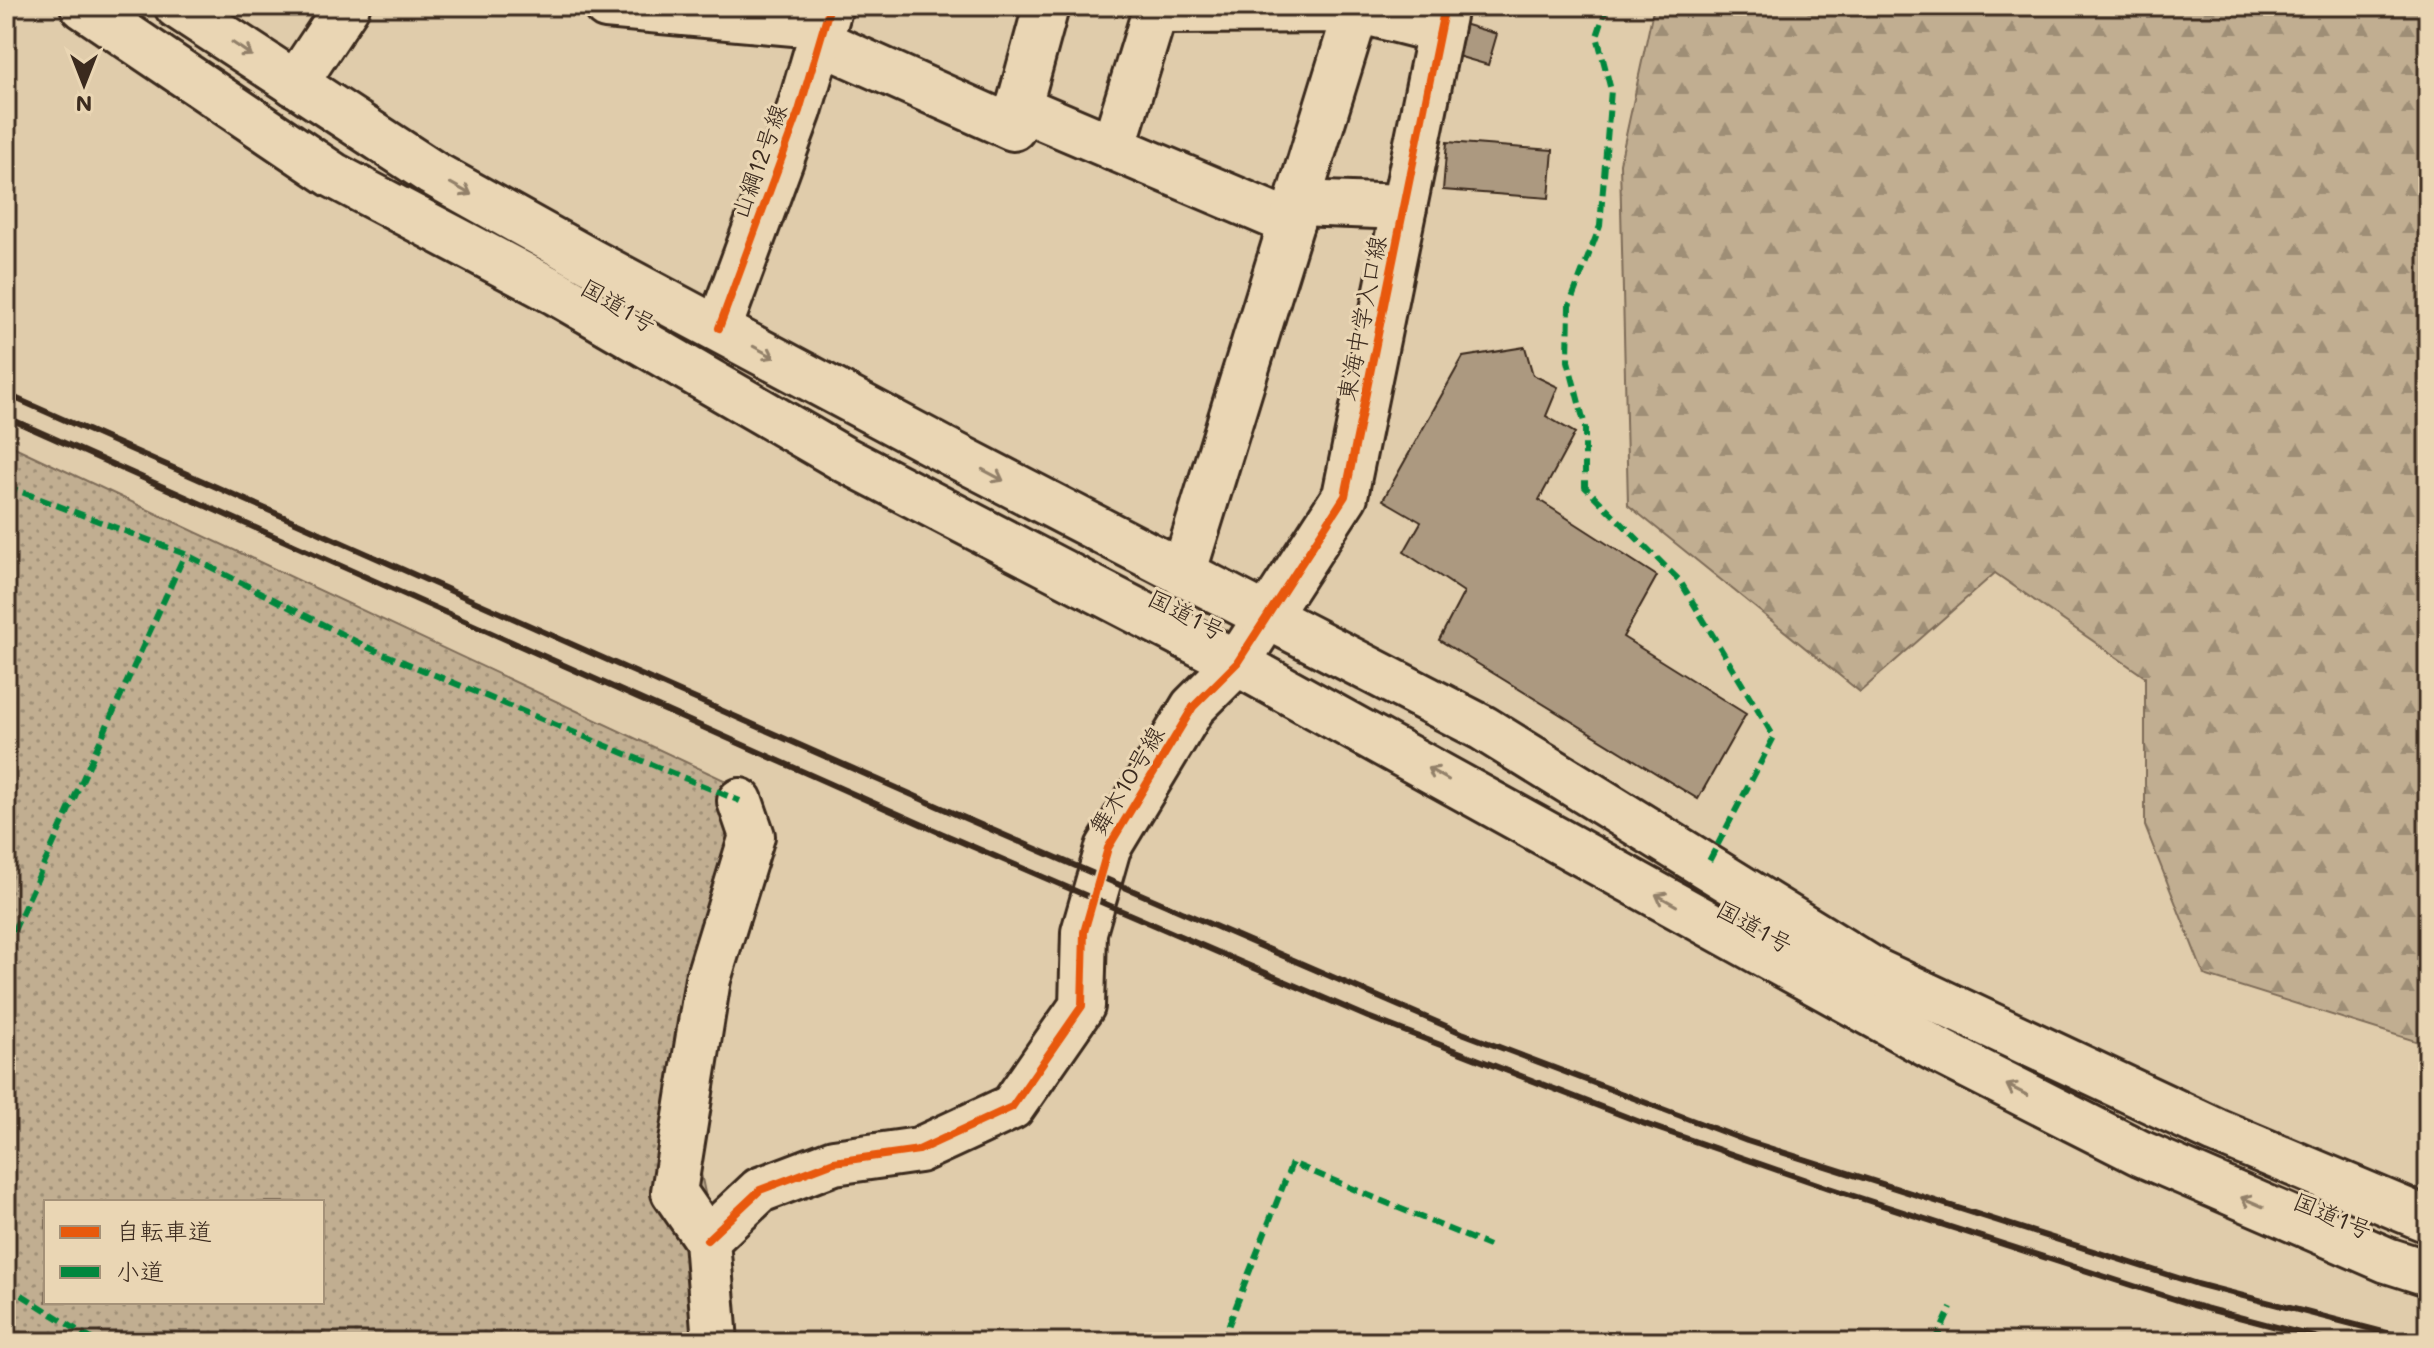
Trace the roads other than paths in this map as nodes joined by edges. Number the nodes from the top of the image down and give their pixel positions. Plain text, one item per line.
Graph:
1 (83, 6) edge
2 (177, 6) edge
3 (347, 6) edge
4 (606, 6) edge
5 (1046, 6) edge
6 (1155, 8) edge
7 (1357, 8) edge
8 (1442, 18) edge
9 (809, 19) edge
10 (295, 84) junction
11 (1018, 107) junction
12 (1113, 148) junction
13 (1404, 207) junction
14 (1294, 213) junction
15 (719, 328) junction
16 (1183, 574) junction
17 (1268, 618) junction
18 (1237, 663) junction
19 (740, 801) dead end
20 (2428, 1220) edge
21 (707, 1240) junction
22 (2428, 1273) edge
23 (715, 1342) edge

1 - 18 main road, 国道1号
2 -> 10 main road, 国道1号
3 - 10 main road
4 - 9 main road
5 - 11 main road
6 - 7 main road
6 - 12 main road
7 - 8 main road
7 - 14 main road
8 - 13 main road, 東海中学入口線
9 - 11 main road
9 - 15 main road, 山綱12号線
10 -> 15 main road, 国道1号
11 - 12 main road
12 - 14 main road
13 - 14 main road
13 - 17 main road, 東海中学入口線
14 - 16 main road
15 -> 16 main road, 国道1号
16 - 17 main road, 国道1号
17 - 18 main road, 舞木10号線
17 - 20 main road, 国道1号
18 - 21 main road, 舞木10号線
22 -> 18 main road, 国道1号
19 - 21 main road
21 - 23 main road

